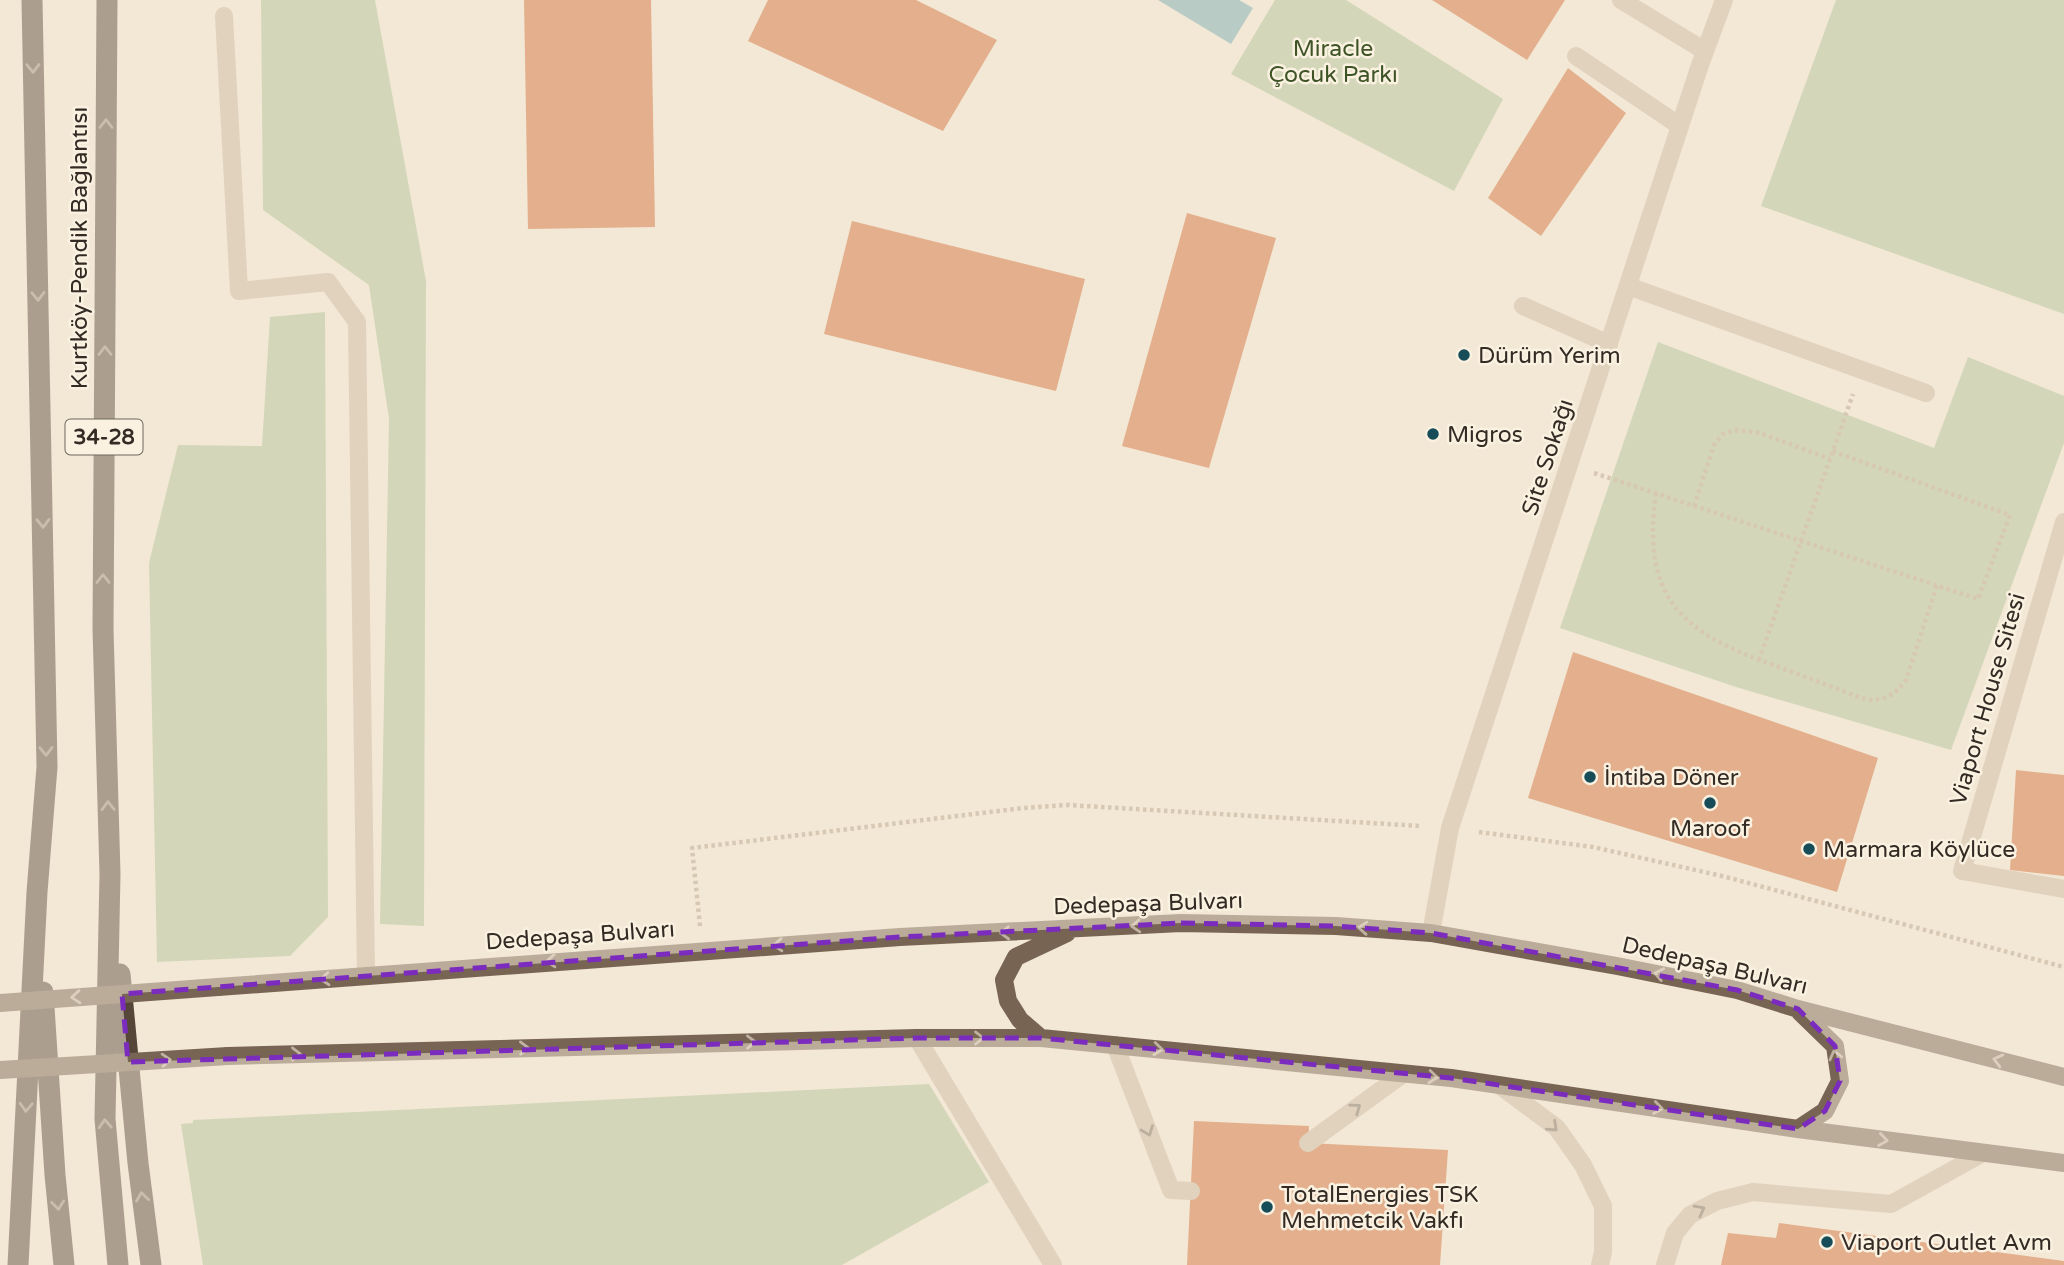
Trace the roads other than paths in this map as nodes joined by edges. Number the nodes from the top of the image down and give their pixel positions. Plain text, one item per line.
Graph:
1 (32, 0) edge
2 (107, 0) edge
3 (1621, 0) edge
4 (1724, 0) edge
5 (224, 16) dead end
6 (1705, 51) junction
7 (1576, 56) dead end
8 (1680, 126) junction
9 (1628, 286) junction
10 (1523, 306) dead end
11 (1609, 344) junction
12 (1926, 393) dead end
13 (2064, 522) edge
14 (110, 874) junction
15 (2064, 890) edge
16 (37, 892) junction
17 (1074, 930) junction
18 (1431, 933) junction
19 (366, 975) junction
20 (0, 1003) edge
21 (1798, 1009) junction
22 (917, 1038) junction
23 (1041, 1038) junction
24 (1115, 1045) junction
25 (0, 1070) edge
26 (1403, 1073) junction
27 (2064, 1077) edge
28 (1499, 1085) junction
29 (1798, 1129) junction
30 (1308, 1143) dead end
31 (1983, 1153) junction
32 (2064, 1163) edge
33 (1191, 1191) dead end
34 (18, 1265) edge
35 (64, 1265) edge
36 (118, 1265) edge
37 (151, 1265) edge
38 (1053, 1265) edge
39 (1600, 1265) edge
40 (1665, 1265) edge

1 -> 16 highway, Kurtköy-Pendik Bağlantısı / 34-28
14 -> 2 highway, Kurtköy-Pendik Bağlantısı / 34-28
3 - 6 street
4 - 6 street, Site Sokağı
5 - 19 street
6 - 8 street, Site Sokağı
7 - 8 street
8 - 9 street, Site Sokağı
9 - 11 street, Site Sokağı
9 - 12 street
10 - 11 street
11 - 18 street, Site Sokağı
13 - 15 street, Viaport House Sitesi
36 -> 14 highway
37 -> 14 highway
16 -> 34 highway
16 -> 35 highway
18 -> 17 main road, Dedepaşa Bulvarı
17 -> 19 main road, Dedepaşa Bulvarı
17 - 23 main road
21 -> 18 main road, Dedepaşa Bulvarı
19 -> 20 main road, Dedepaşa Bulvarı, bridge
27 -> 21 main road, Dedepaşa Bulvarı
29 -> 21 main road
22 -> 23 main road
25 -> 22 main road, bridge
22 - 38 street
23 - 24 main road
24 -> 26 main road
24 -> 33 street
26 -> 28 main road
30 -> 26 street
28 -> 29 main road
28 -> 39 street
29 -> 31 main road
31 - 32 main road
40 -> 31 street

